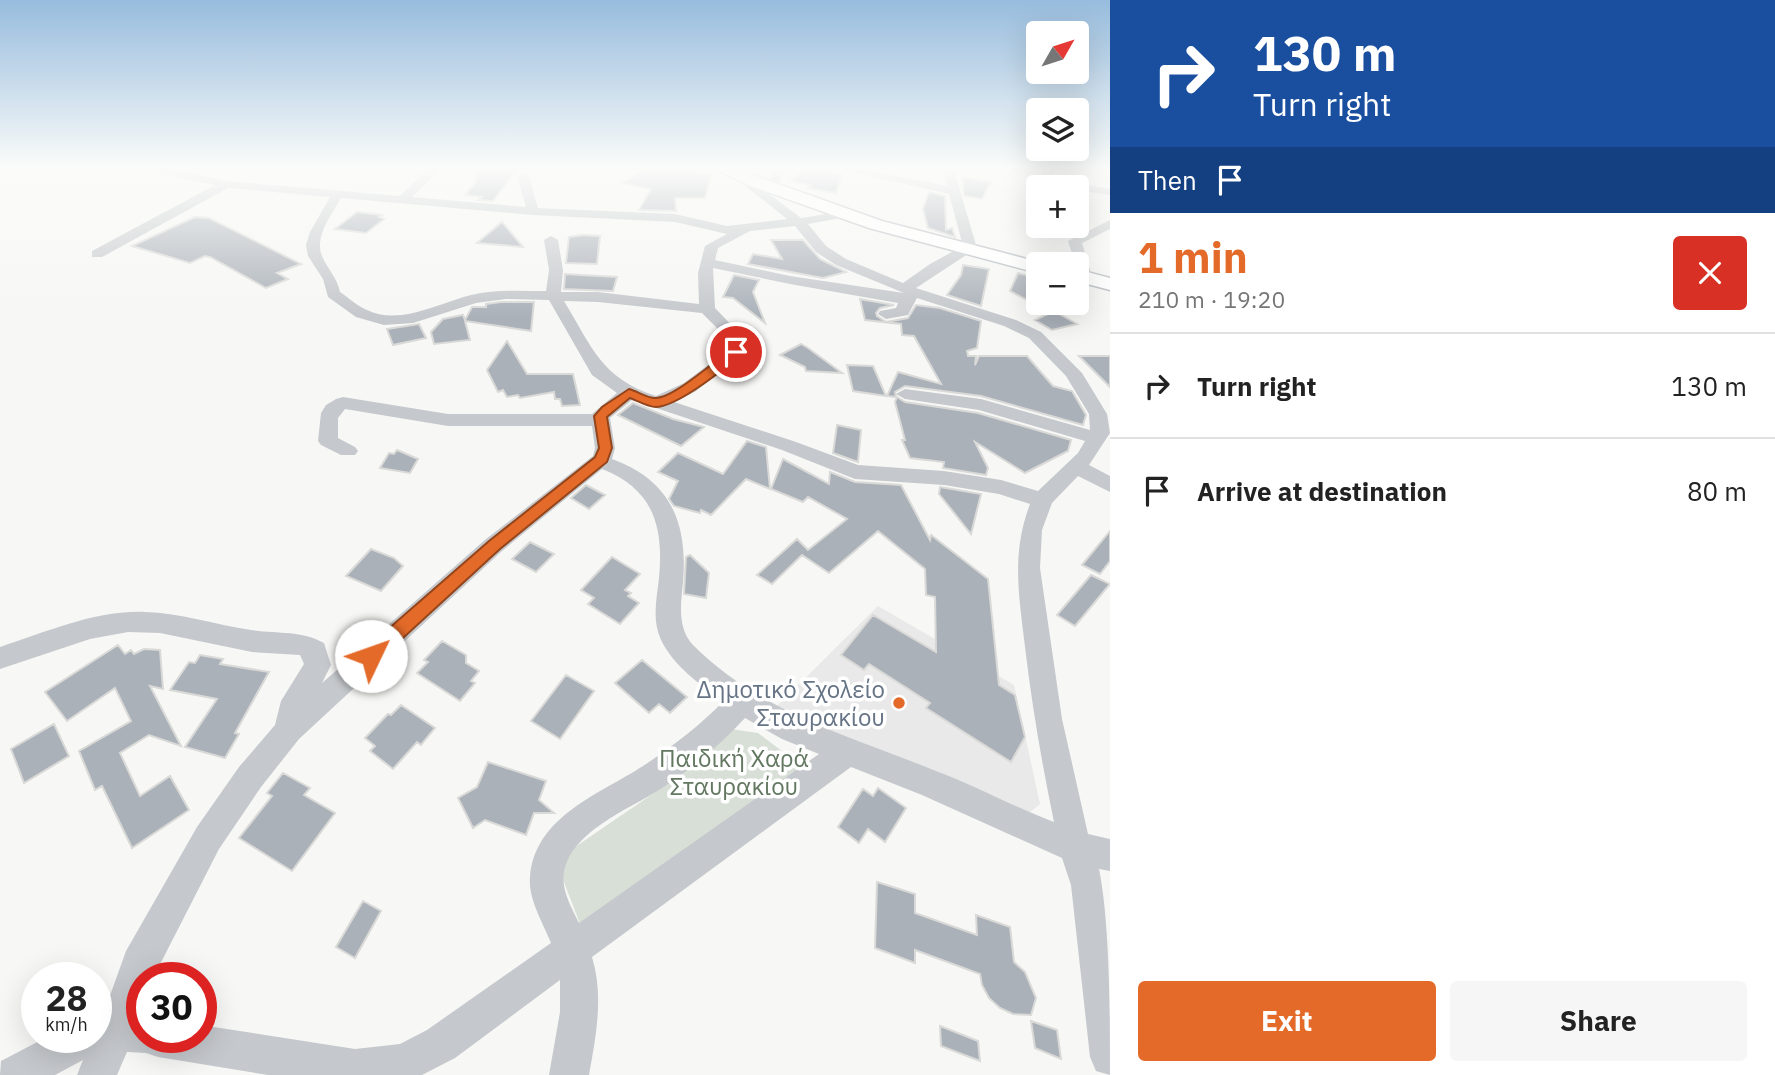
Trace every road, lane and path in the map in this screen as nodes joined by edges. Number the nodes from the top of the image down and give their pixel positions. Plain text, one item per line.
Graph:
1 (165, 217) edge
2 (324, 217) edge
3 (658, 217) edge
4 (793, 217) edge
5 (825, 217) edge
6 (853, 217) edge
7 (962, 217) edge
8 (799, 222) junction
9 (1110, 224) edge
10 (705, 225) junction
11 (750, 229) junction
12 (551, 240) dead end
13 (712, 246) junction
14 (967, 251) junction
15 (1076, 252) edge
16 (97, 254) dead end
17 (707, 262) junction
18 (1026, 264) edge
19 (1089, 278) edge
20 (1110, 284) edge
21 (909, 294) junction
22 (553, 295) junction
23 (707, 309) junction
24 (886, 314) dead end
25 (629, 393) junction
26 (905, 394) dead end
27 (656, 403) junction
28 (600, 420) junction
29 (1098, 438) junction
30 (348, 451) dead end
31 (599, 461) junction
32 (1077, 467) junction
33 (1110, 485) edge
34 (1042, 500) junction
35 (0, 658) edge
36 (741, 703) junction
37 (289, 730) junction
38 (847, 752) junction
39 (1075, 847) junction
40 (1110, 855) edge
41 (572, 949) junction
42 (112, 1030) edge
43 (217, 1047) edge
44 (67, 1053) edge
45 (104, 1053) edge
46 (1110, 1057) edge
47 (15, 1075) edge
48 (97, 1075) edge
49 (569, 1075) edge

1 - 16 street
2 - 22 street
3 - 10 street
4 - 8 street
5 - 8 street
6 - 14 street
7 - 14 street
8 - 11 street
8 - 21 street
9 - 15 street
10 - 11 street
10 - 13 street
11 - 13 street
12 - 22 street
13 - 17 street
14 - 18 street
14 - 21 street
17 - 21 street
17 - 23 street
19 - 20 street
21 - 24 street
21 - 29 street
22 - 23 street
22 - 25 street
23 - 27 street
25 - 27 street
25 - 28 street
26 - 29 street
27 - 34 street
28 - 30 street
28 - 31 street
29 - 32 street
31 - 36 street
31 - 37 street
32 - 33 street
32 - 34 street
34 - 39 street
35 - 37 street
36 - 38 street
36 - 41 street
37 - 42 street
38 - 39 street
38 - 41 street
39 - 40 street
39 - 46 street
41 - 43 street
41 - 49 street
44 - 47 street
45 - 48 street

